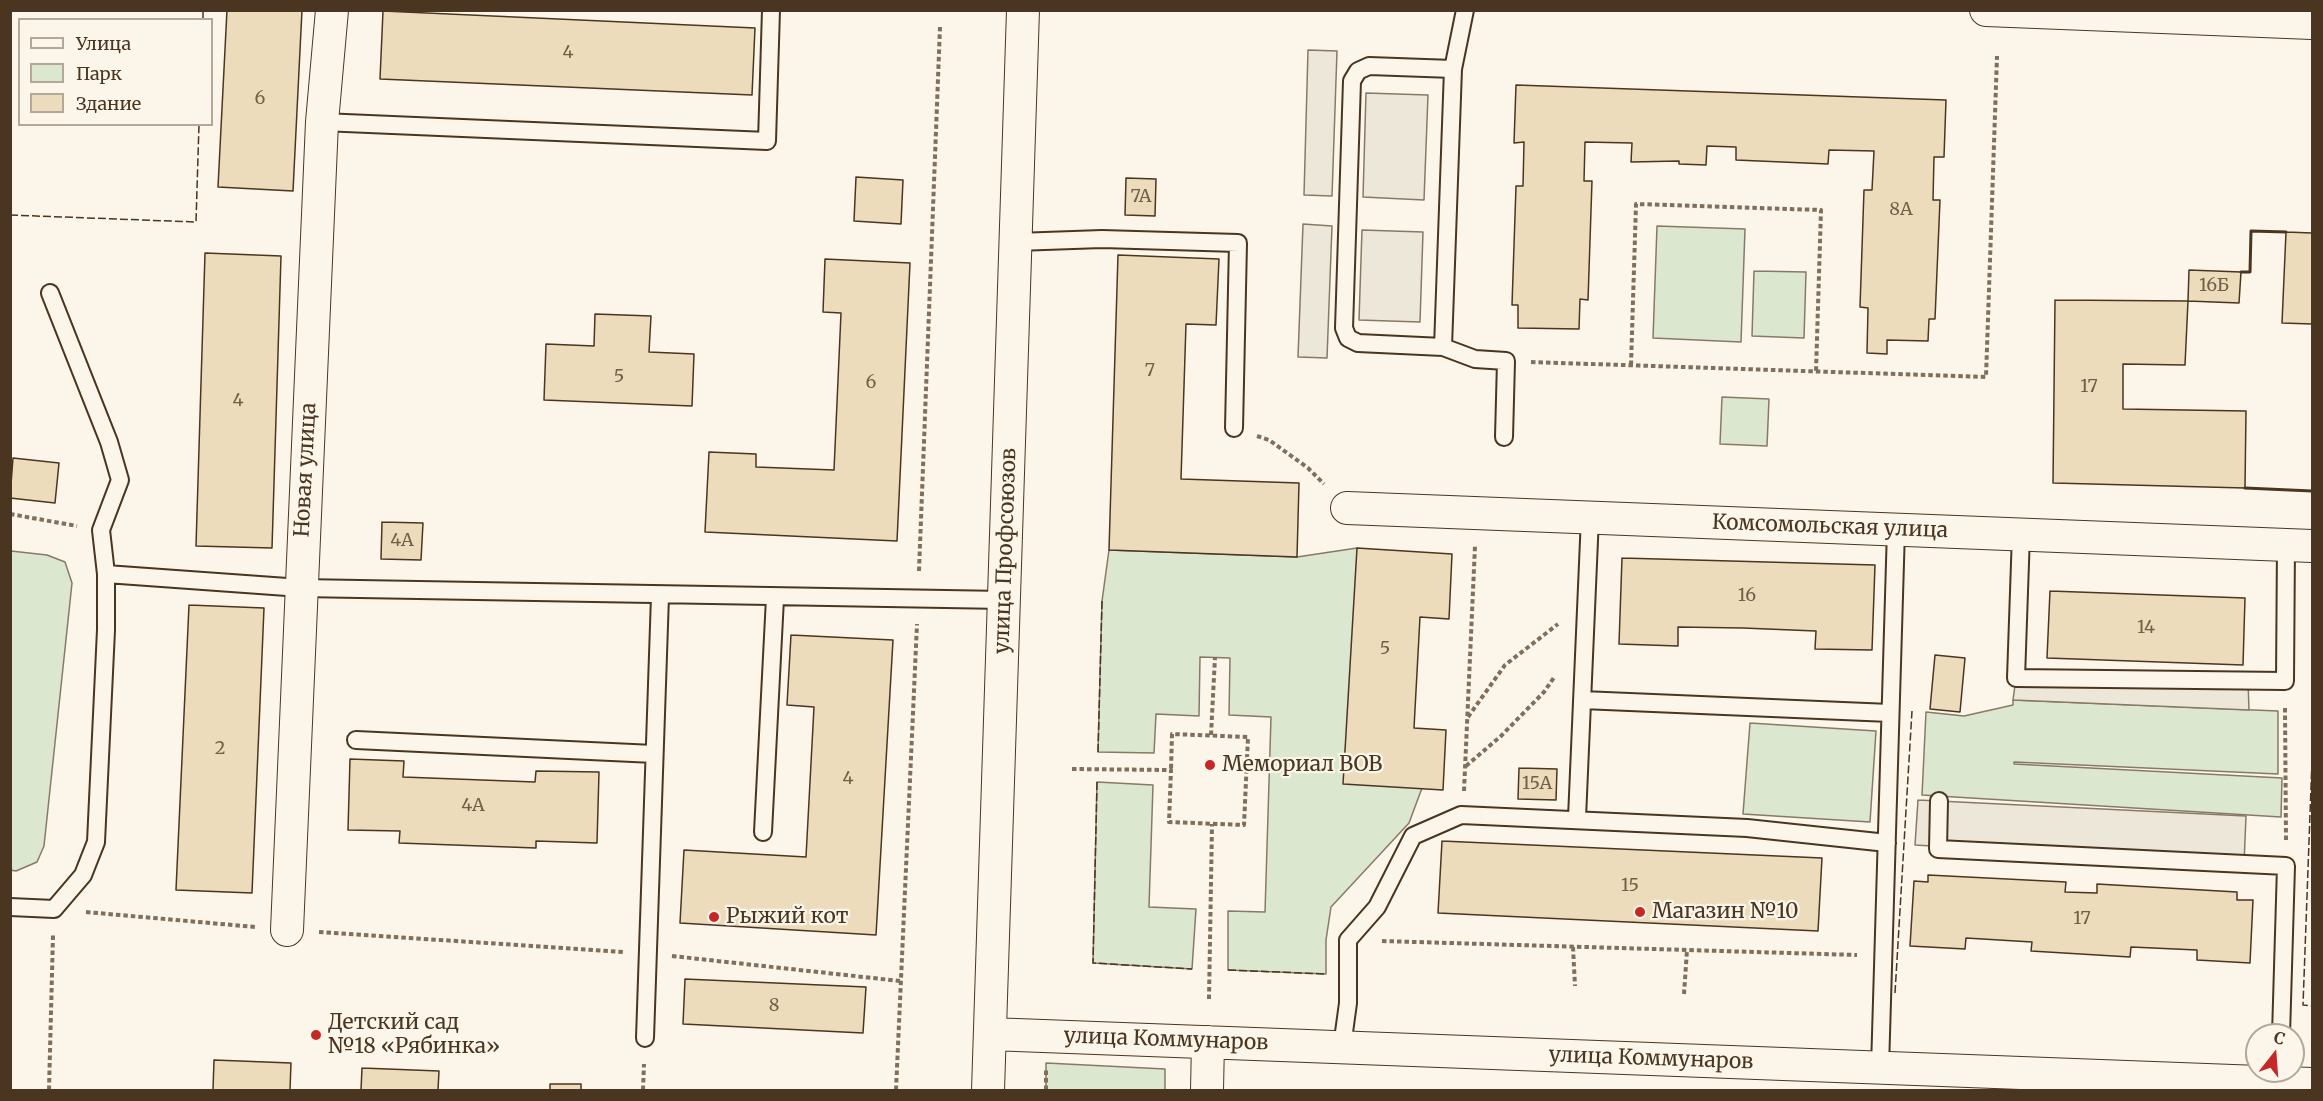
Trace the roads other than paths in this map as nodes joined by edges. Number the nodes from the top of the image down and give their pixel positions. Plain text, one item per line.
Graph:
1 (332, 10) edge
2 (771, 10) edge
3 (1023, 10) edge
4 (1465, 10) edge
5 (2003, 11) edge
6 (2313, 24) edge
7 (1453, 69) junction
8 (322, 122) junction
9 (1016, 242) junction
10 (50, 293) dead end
11 (1443, 347) junction
12 (1234, 428) road end
13 (1504, 437) dead end
14 (1347, 508) road end
15 (1590, 517) junction
16 (1896, 529) junction
17 (2021, 534) junction
18 (2299, 545) edge
19 (106, 574) junction
20 (301, 588) junction
21 (660, 596) junction
22 (775, 598) junction
23 (1004, 600) junction
24 (1582, 700) junction
25 (1890, 713) junction
26 (356, 740) dead end
27 (654, 754) junction
28 (1939, 801) dead end
29 (1577, 818) junction
30 (763, 832) dead end
31 (1887, 843) junction
32 (10, 907) edge
33 (286, 930) road end
34 (2281, 1023) edge
35 (990, 1034) junction
36 (645, 1038) dead end
37 (1208, 1042) junction
38 (1342, 1047) junction
39 (1880, 1068) junction
40 (2245, 1078) edge
41 (2109, 1083) edge
42 (988, 1090) edge
43 (1207, 1090) edge

1 - 8 street, Новая улица
2 - 8 lane
3 - 9 street, улица Профсоюзов
4 - 7 lane
5 - 6 street
7 - 11 lane
7 - 11 lane
8 - 20 street, Новая улица
9 - 12 lane
9 - 23 street, улица Профсоюзов
10 - 19 lane
11 - 13 lane
14 - 15 street, Комсомольская улица
15 - 16 street, Комсомольская улица
15 - 24 lane
16 - 17 street, Комсомольская улица
16 - 25 lane
17 - 18 street, Комсомольская улица
17 - 18 lane
19 - 20 lane
19 - 32 lane
20 - 21 lane
20 - 33 street, Новая улица
21 - 22 lane
21 - 27 lane
22 - 23 lane
22 - 30 lane
23 - 35 street, улица Профсоюзов
24 - 25 lane
24 - 29 lane
25 - 31 lane
26 - 27 lane
27 - 36 lane
28 - 34 lane
29 - 31 lane
29 - 38 lane
31 - 39 lane
35 - 37 street, улица Коммунаров
35 - 42 street, улица Профсоюзов
37 - 38 street, улица Коммунаров
37 - 43 street
38 - 39 street, улица Коммунаров
39 - 41 street, улица Коммунаров
40 - 41 street, улица Коммунаров

